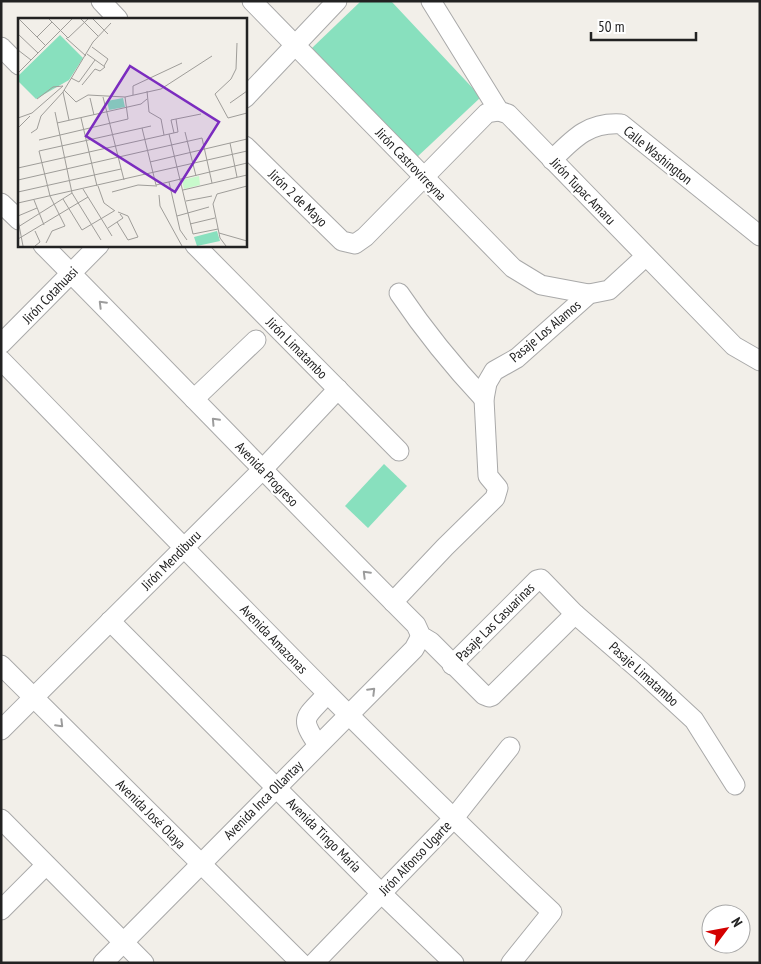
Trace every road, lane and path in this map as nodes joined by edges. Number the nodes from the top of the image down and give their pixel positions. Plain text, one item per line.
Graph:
1 (101, 1) edge
2 (252, 1) edge
3 (337, 1) edge
4 (430, 1) edge
5 (117, 18) edge
6 (295, 46) junction
7 (1, 47) edge
8 (18, 64) edge
9 (246, 97) edge
10 (499, 111) junction
11 (246, 147) edge
12 (552, 160) junction
13 (424, 177) junction
14 (1, 203) edge
15 (18, 219) edge
16 (760, 236) edge
17 (44, 246) edge
18 (98, 246) edge
19 (196, 246) edge
20 (646, 256) junction
21 (71, 273) junction
22 (399, 293) dead end
23 (589, 294) junction
24 (256, 340) dead end
25 (1, 344) edge
26 (1, 360) edge
27 (760, 361) edge
28 (338, 389) junction
29 (194, 398) junction
30 (484, 399) junction
31 (398, 451) dead end
32 (262, 470) junction
33 (184, 548) junction
34 (537, 580) joint
35 (393, 602) junction
36 (575, 614) junction
37 (110, 621) junction
38 (421, 636) junction
39 (452, 664) junction
40 (1, 665) edge
41 (327, 694) junction
42 (34, 698) junction
43 (348, 715) junction
44 (1, 730) edge
45 (318, 745) junction
46 (510, 747) dead end
47 (735, 785) dead end
48 (276, 788) junction
49 (1, 819) edge
50 (453, 819) junction
51 (200, 864) junction
52 (46, 865) junction
53 (381, 893) junction
54 (1, 910) edge
55 (123, 942) junction
56 (103, 963) edge
57 (144, 963) edge
58 (301, 963) edge
59 (314, 963) edge
60 (454, 963) edge
61 (511, 963) edge

1 - 5 street
2 - 6 street, Jirón Castrovirreyna
3 - 6 street
4 - 10 street, Jirón Tupac Amaru
6 - 9 street
6 - 13 street, Jirón Castrovirreyna
7 - 8 street
10 - 12 street, Jirón Tupac Amaru
10 - 13 street
11 - 13 street, Jirón 2 de Mayo
12 - 16 street, Calle Washington
12 - 20 street, Jirón Tupac Amaru
13 - 23 street, Jirón Castrovirreyna
14 - 15 street
17 - 21 street, Avenida Progreso
18 - 21 street, Jirón Cotahuasi
19 - 28 street, Jirón Limatambo
20 - 23 street, Pasaje Los Alamos
20 - 27 street, Jirón Tupac Amaru
21 - 25 street, Jirón Cotahuasi
29 -> 21 street, Avenida Progreso
22 - 30 street
23 - 30 street, Pasaje Los Alamos
24 - 29 street
26 - 33 street, Avenida Amazonas
28 - 31 street, Jirón Limatambo
28 - 32 street, Jirón Mendiburu
32 -> 29 street, Avenida Progreso
30 - 35 street, Pasaje Los Alamos
32 - 33 street, Jirón Mendiburu
35 -> 32 street, Avenida Progreso
33 - 37 street, Jirón Mendiburu
33 - 41 street, Avenida Amazonas
34 - 36 street, Pasaje Limatambo
34 - 39 street, Pasaje Las Casuarinas
35 - 38 street, Avenida Progreso
36 - 39 street, Avenida Progreso
36 - 47 street, Pasaje Limatambo
37 - 42 street, Jirón Mendiburu
37 - 48 street, Avenida Tingo María
38 - 39 street, Avenida Progreso
43 -> 38 street, Avenida Inca Ollantay
40 - 42 street, Avenida José Olaya
41 - 43 street, Avenida Amazonas
41 - 45 street
42 - 44 street, Jirón Mendiburu
42 -> 51 street, Avenida José Olaya
43 - 45 street, Avenida Inca Ollantay
43 - 50 street, Avenida Amazonas
45 - 48 street, Avenida Inca Ollantay
46 - 50 street, Jirón Alfonso Ugarte
48 - 51 street, Avenida Inca Ollantay
48 - 53 street, Avenida Tingo María
49 - 52 street
50 - 53 street, Jirón Alfonso Ugarte
50 - 61 street, Avenida Amazonas
51 - 55 street, Avenida Inca Ollantay
51 - 58 street, Avenida José Olaya
52 - 54 street
52 - 55 street
53 - 59 street, Jirón Alfonso Ugarte
53 - 60 street, Avenida Tingo María
55 - 56 street, Avenida Inca Ollantay
55 - 57 street

